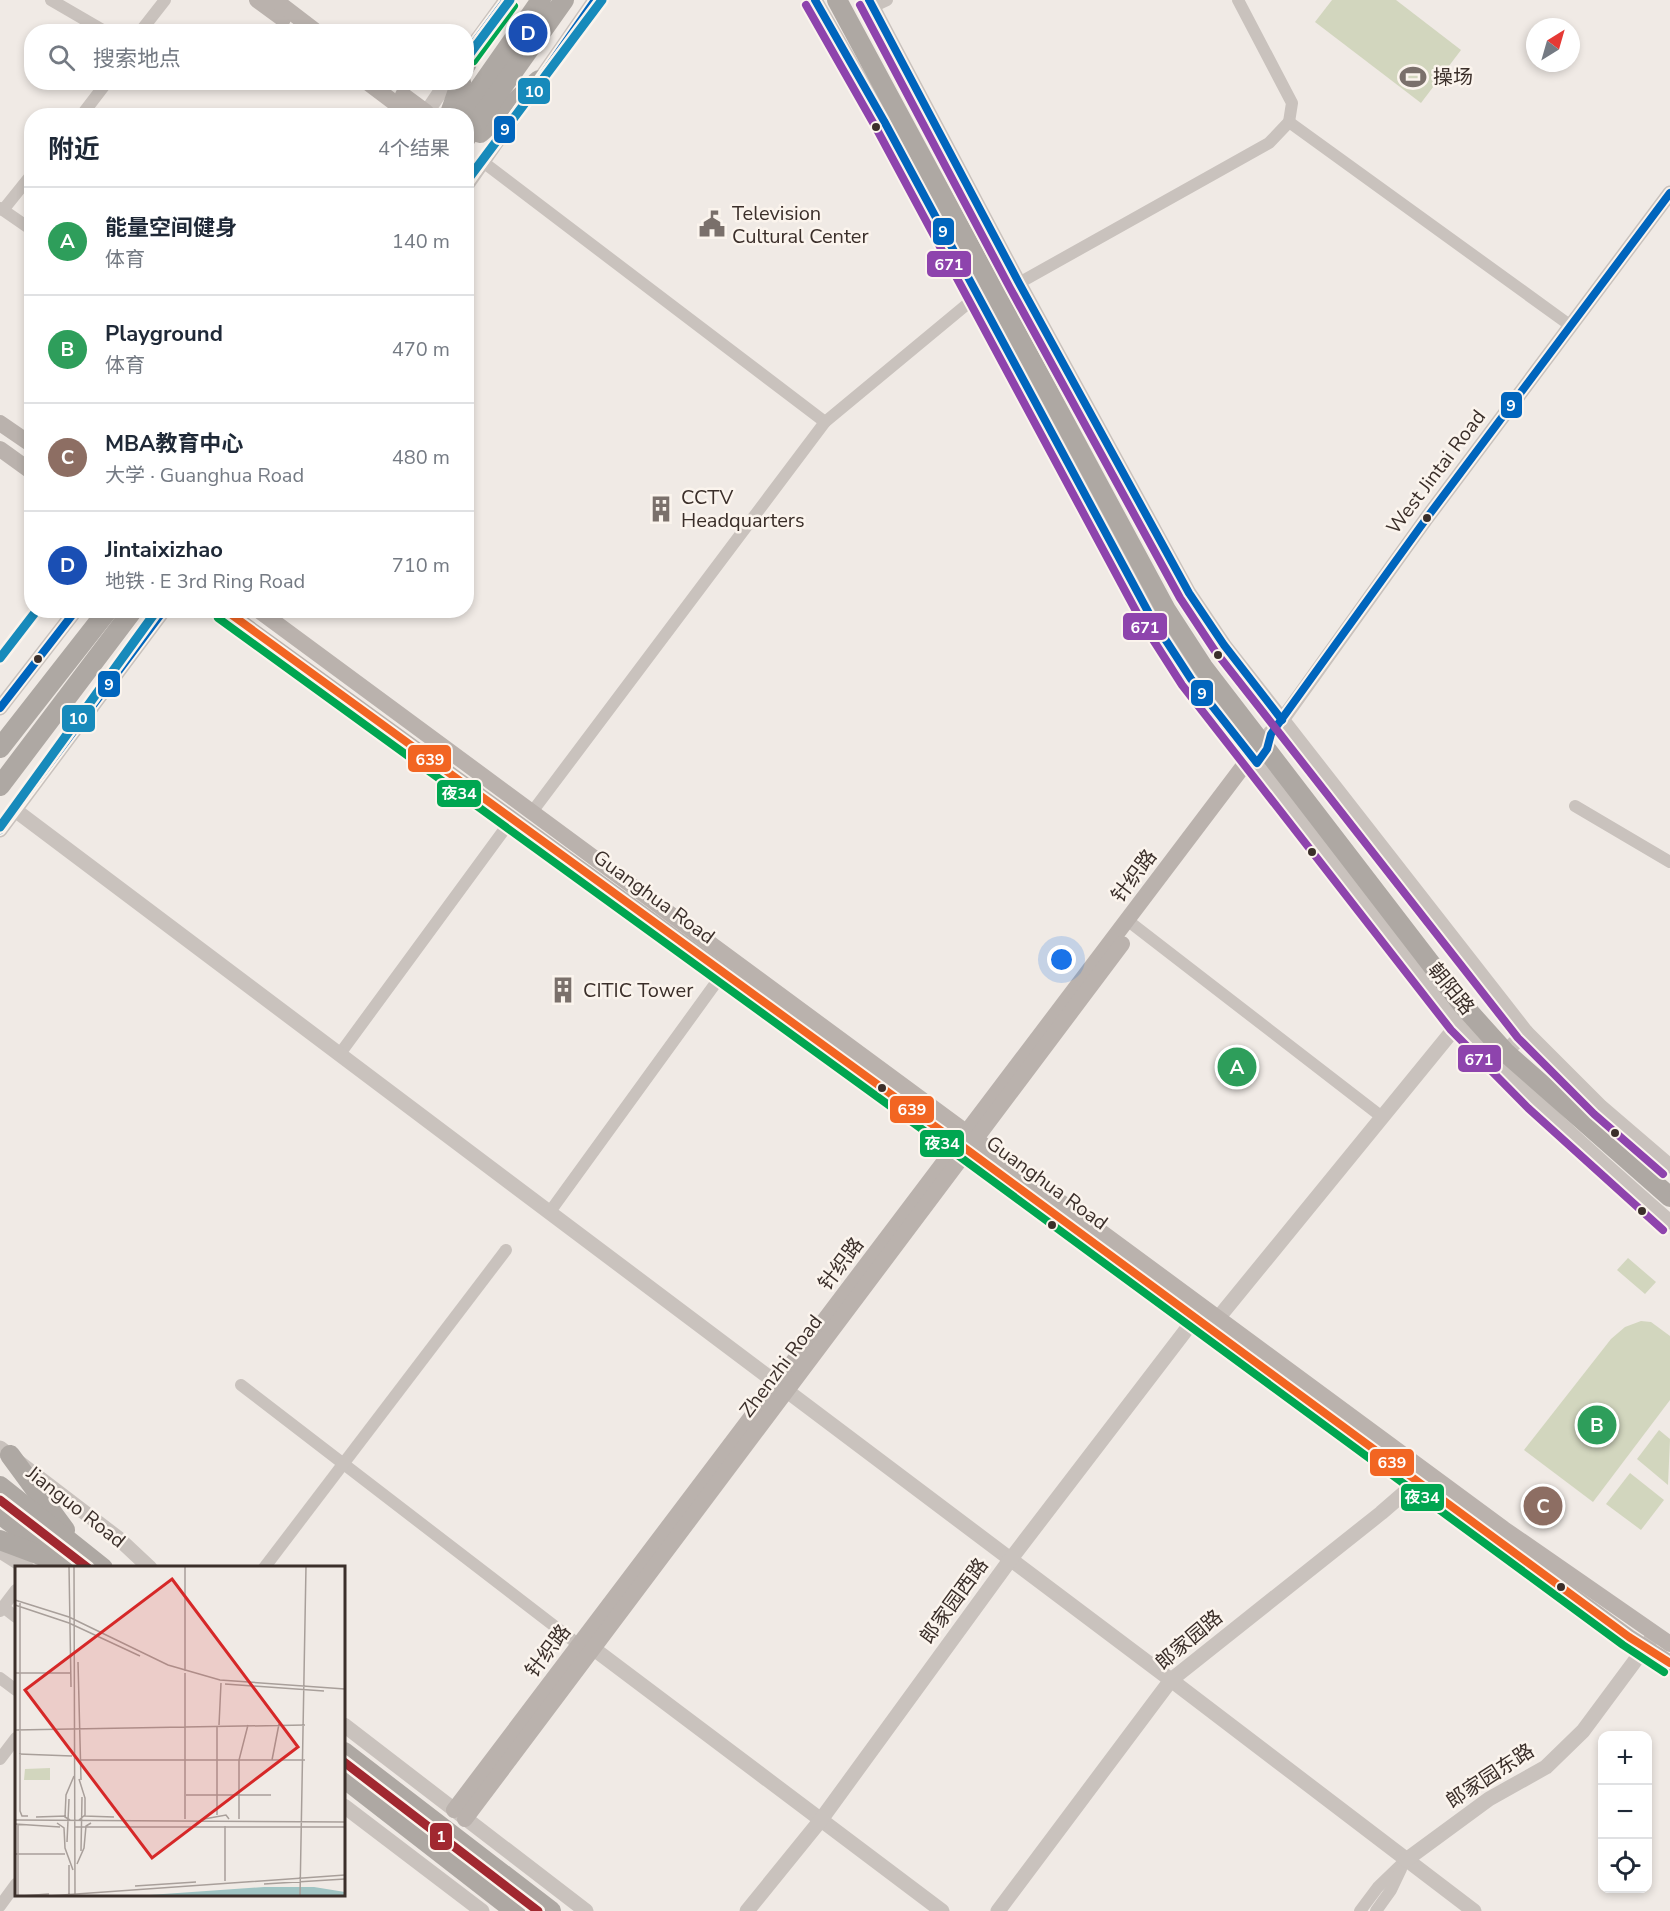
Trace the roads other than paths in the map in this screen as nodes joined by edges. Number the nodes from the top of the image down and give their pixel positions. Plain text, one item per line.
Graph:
1 (51, 0) edge
2 (59, 0) edge
3 (165, 0) edge
4 (170, 0) edge
5 (257, 0) edge
6 (274, 0) edge
7 (506, 0) edge
8 (541, 0) edge
9 (564, 0) edge
10 (595, 0) edge
11 (815, 0) edge
12 (837, 0) edge
13 (851, 0) edge
14 (887, 0) edge
15 (1238, 0) edge
16 (871, 3) edge
17 (92, 24) edge
18 (100, 24) edge
19 (147, 24) edge
20 (152, 24) edge
21 (288, 24) edge
22 (306, 24) edge
23 (474, 47) edge
24 (539, 80) junction
25 (95, 90) edge
26 (101, 90) edge
27 (380, 90) edge
28 (395, 90) edge
29 (440, 90) edge
30 (457, 90) edge
31 (82, 108) edge
32 (87, 108) edge
33 (411, 108) edge
34 (414, 108) edge
35 (426, 108) edge
36 (452, 108) edge
37 (466, 108) edge
38 (1289, 122) junction
39 (474, 127) edge
40 (474, 138) edge
41 (483, 162) junction
42 (474, 175) edge
43 (24, 184) edge
44 (24, 188) edge
45 (1670, 193) edge
46 (3, 210) edge
47 (24, 224) edge
48 (1019, 283) junction
49 (977, 296) junction
50 (1571, 326) junction
51 (825, 422) junction
52 (0, 423) edge
53 (24, 440) edge
54 (0, 449) edge
55 (24, 466) edge
56 (70, 618) edge
57 (102, 618) edge
58 (127, 618) edge
59 (158, 618) edge
60 (235, 618) edge
61 (269, 618) edge
62 (0, 708) edge
63 (1265, 744) junction
64 (0, 748) edge
65 (0, 784) edge
66 (19, 805) junction
67 (1575, 806) dead end
68 (532, 812) junction
69 (512, 819) junction
70 (0, 830) edge
71 (1670, 862) edge
72 (1131, 923) junction
73 (723, 973) junction
74 (1459, 1023) junction
75 (1510, 1047) junction
76 (339, 1055) junction
77 (1382, 1117) junction
78 (968, 1142) junction
79 (1670, 1166) edge
80 (1670, 1184) edge
81 (1670, 1197) edge
82 (549, 1213) junction
83 (1670, 1222) edge
84 (506, 1251) dead end
85 (1196, 1317) junction
86 (1219, 1317) junction
87 (241, 1385) dead end
88 (782, 1388) junction
89 (5, 1452) edge
90 (343, 1464) junction
91 (1423, 1477) junction
92 (0, 1486) edge
93 (49, 1486) junction
94 (0, 1514) edge
95 (0, 1540) edge
96 (79, 1549) junction
97 (0, 1551) edge
98 (1010, 1560) junction
99 (24, 1566) edge
100 (67, 1566) edge
101 (102, 1566) edge
102 (102, 1566) edge
103 (148, 1566) edge
104 (266, 1566) edge
105 (15, 1591) edge
106 (2, 1609) edge
107 (1650, 1640) junction
108 (1670, 1644) edge
109 (586, 1647) junction
110 (1670, 1663) edge
111 (0, 1678) edge
112 (1171, 1680) junction
113 (15, 1689) edge
114 (345, 1726) edge
115 (15, 1739) edge
116 (345, 1753) edge
117 (0, 1759) edge
118 (345, 1779) edge
119 (345, 1807) edge
120 (459, 1815) junction
121 (820, 1821) junction
122 (1406, 1860) junction
123 (15, 1885) edge
124 (0, 1906) edge
125 (482, 1911) edge
126 (515, 1911) edge
127 (551, 1911) edge
128 (586, 1911) edge
129 (747, 1911) edge
130 (942, 1911) edge
131 (998, 1911) edge
132 (1360, 1911) edge
133 (1376, 1911) edge
134 (1474, 1911) edge

1 - 17 street
2 - 18 street
3 - 19 street
4 - 20 street
5 - 21 main road
6 - 22 main road
7 - 23 street
8 - 37 highway
9 - 39 highway
10 - 24 street
11 - 49 street, 朝阳路
12 - 63 highway
13 - 63 highway, 朝阳路
14 - 16 street
15 - 38 street
16 - 48 street, 朝阳路
24 - 40 highway
24 - 41 street
25 - 31 street
26 - 32 street
27 - 33 main road
28 - 34 main road
29 - 35 street
30 - 36 highway
38 - 48 street
38 - 50 street
41 - 42 street
41 - 51 street
43 - 46 street
44 - 46 street
45 - 50 street, West Jintai Road
46 - 47 street
48 - 63 street, 朝阳路
49 - 51 street
49 - 63 street, 朝阳路
50 - 63 street, West Jintai Road
51 - 68 street
52 - 53 main road
54 - 55 main road
56 - 62 street
57 - 64 highway
58 - 65 highway, bridge
59 - 66 street
60 - 69 main road, Guanghua Road
61 - 68 main road, Guanghua Road
63 - 72 main road, Zhenzhi Road
63 - 74 street
63 - 75 street
63 - 75 highway, 朝阳路
65 - 66 street
66 - 70 street
66 - 76 street
67 - 71 street
68 - 78 main road, Guanghua Road
69 - 73 main road, Guanghua Road
69 - 76 street
72 - 77 street
72 - 78 main road, Zhenzhi Road
73 - 78 main road, Guanghua Road
73 - 82 street
74 - 75 street
74 - 77 street
75 - 79 street
75 - 80 highway, 朝阳路
75 - 81 highway, 朝阳路
75 - 83 street
76 - 82 street
77 - 86 street
78 - 85 main road, Guanghua Road
78 - 86 main road, Guanghua Road
78 - 88 main road, Zhenzhi Road
82 - 88 street
84 - 90 street
85 - 91 main road, Guanghua Road
85 - 98 street, 郎家园西路
86 - 91 main road, Guanghua Road
87 - 90 street
88 - 98 street
88 - 109 main road, Zhenzhi Road
89 - 93 street, Jianguo Road
89 - 96 highway
90 - 104 street
90 - 109 street
91 - 107 main road, Guanghua Road
91 - 112 street, 郎家园路
92 - 96 highway, Jianguo Road
93 - 101 highway
93 - 103 street, Jianguo Road
94 - 100 highway
95 - 100 highway
96 - 102 highway, Jianguo Road
97 - 99 street
98 - 112 street
98 - 121 street, 郎家园西路
105 - 106 street
107 - 108 main road, Guanghua Road
107 - 110 main road, Guanghua Road
107 - 122 street, 郎家园东路
109 - 120 main road, Zhenzhi Road
109 - 121 street
111 - 113 street
112 - 122 street
112 - 131 street, 郎家园路
114 - 120 street
115 - 117 street
116 - 127 highway
118 - 126 highway
119 - 125 street
120 - 128 street
121 - 129 street, 郎家园西路
121 - 130 street
122 - 132 street, 郎家园东路
122 - 133 street, 郎家园东路
122 - 134 street
123 - 124 street

